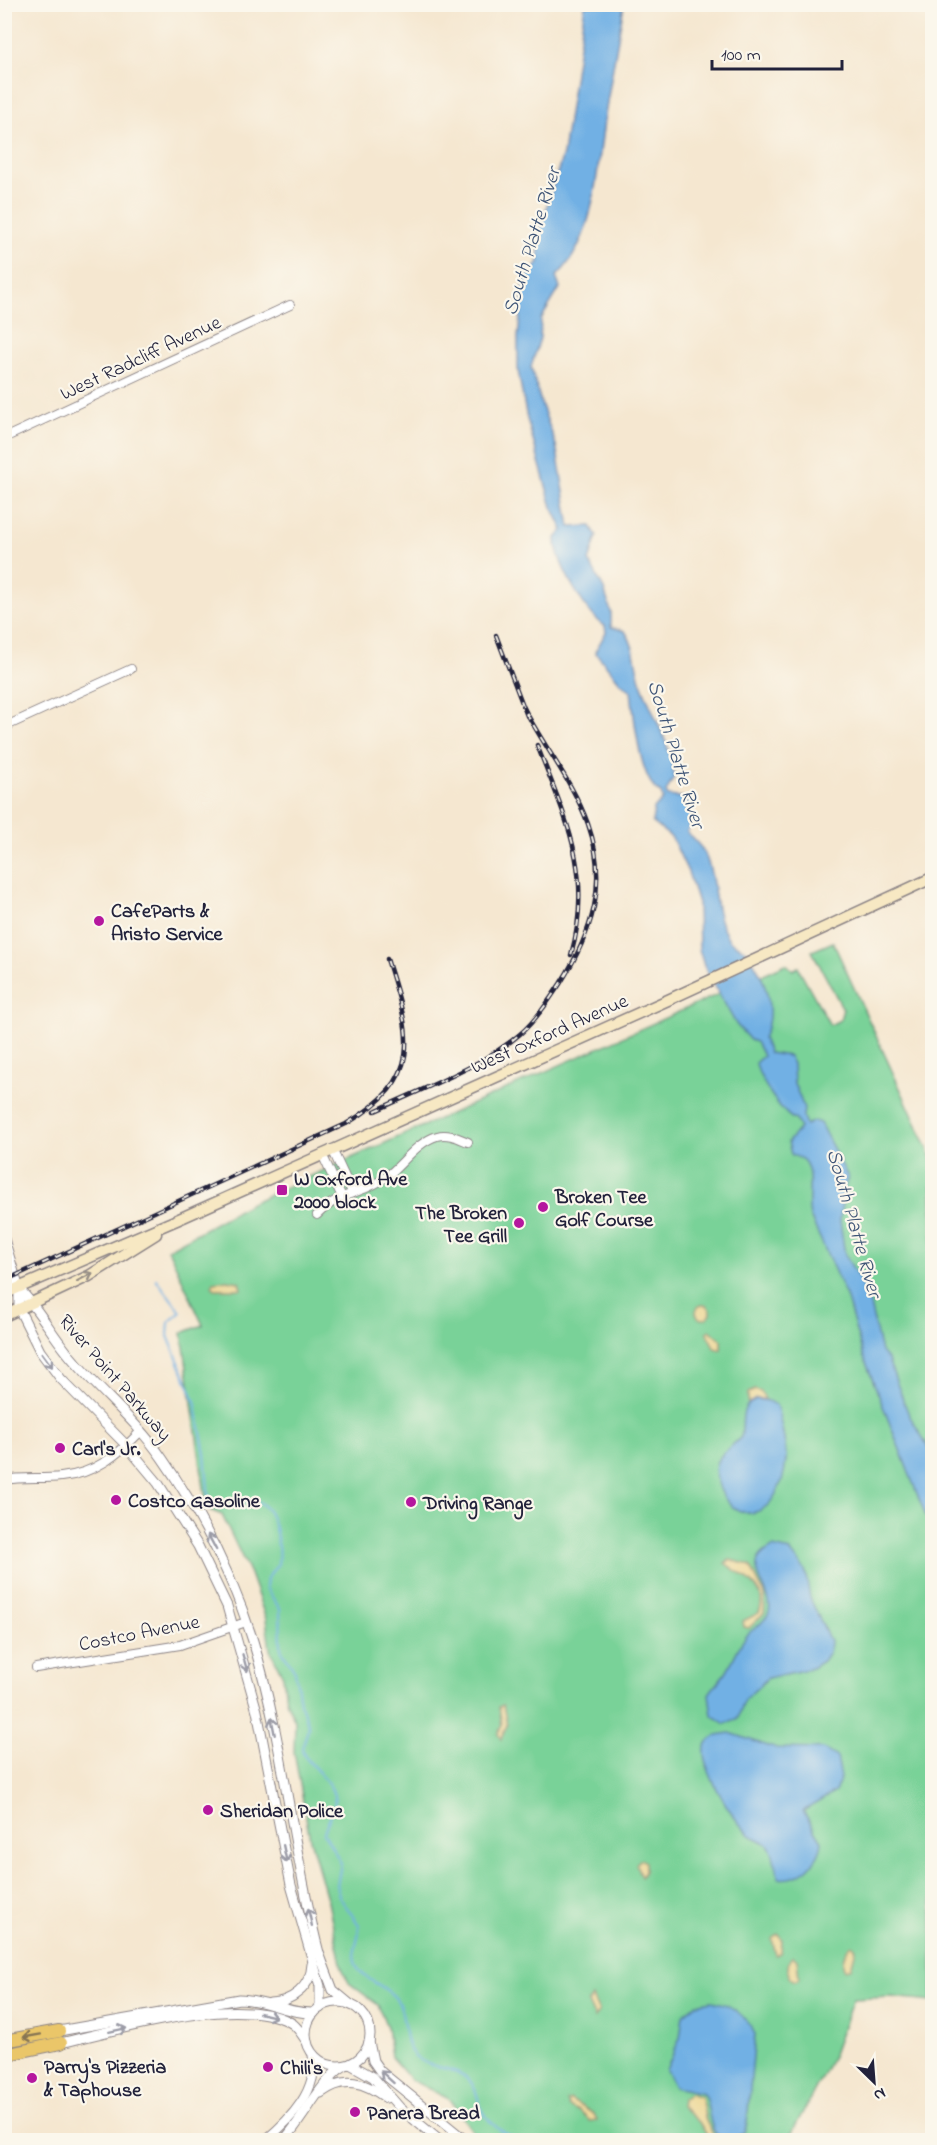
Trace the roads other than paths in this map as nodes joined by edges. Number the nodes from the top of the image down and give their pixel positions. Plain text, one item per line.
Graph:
1 (290, 305) dead end
2 (4, 438) edge
3 (131, 669) dead end
4 (4, 727) edge
5 (933, 878) edge
6 (468, 1142) dead end
7 (327, 1151) junction
8 (352, 1192) junction
9 (341, 1196) junction
10 (317, 1215) dead end
11 (179, 1219) junction
12 (4, 1239) edge
13 (19, 1289) junction
14 (4, 1294) edge
15 (33, 1303) junction
16 (19, 1309) junction
17 (4, 1316) edge
18 (141, 1431) junction
19 (127, 1446) junction
20 (4, 1480) edge
21 (246, 1622) junction
22 (234, 1626) junction
23 (36, 1668) dead end
24 (312, 1960) junction
25 (267, 2004) junction
26 (351, 2006) junction
27 (317, 2011) junction
28 (60, 2037) junction
29 (369, 2040) junction
30 (4, 2041) edge
31 (307, 2042) junction
32 (4, 2055) edge
33 (313, 2055) junction
34 (348, 2064) junction
35 (316, 2098) junction
36 (400, 2108) junction
37 (266, 2140) edge
38 (284, 2140) edge
39 (439, 2140) edge
40 (465, 2140) edge

1 - 2 street, West Radcliff Avenue
3 - 4 street
5 - 7 main road, West Oxford Avenue
6 - 8 street
7 - 8 street
7 - 9 street
7 - 11 main road, West Oxford Avenue
8 - 9 street
9 - 10 street
11 - 13 main road, West Oxford Avenue
15 -> 11 main road, West Oxford Avenue
12 - 13 street
13 - 14 main road, West Oxford Avenue
13 - 15 street, River Point Parkway
13 - 16 street, River Point Parkway
15 - 16 main road, West Oxford Avenue
15 - 18 street, River Point Parkway
16 - 17 main road, West Oxford Avenue
16 -> 19 street, River Point Parkway
18 - 19 street
21 -> 18 street, River Point Parkway
19 - 20 street
19 - 22 street, River Point Parkway
21 - 22 street, Costco Avenue
26 -> 21 street, River Point Parkway
22 - 23 street, Costco Avenue
22 -> 24 street, River Point Parkway
24 - 25 street
24 - 27 street, River Point Parkway
25 - 27 street
25 - 28 street
26 - 27 street
26 - 29 street
27 - 31 street
28 -> 30 highway
28 -> 31 street
28 - 32 highway
29 - 34 street
40 -> 29 street
31 - 33 street
33 - 34 street
33 - 37 street
34 - 35 street
34 - 36 street
35 - 36 street
35 - 38 street
36 - 39 street

